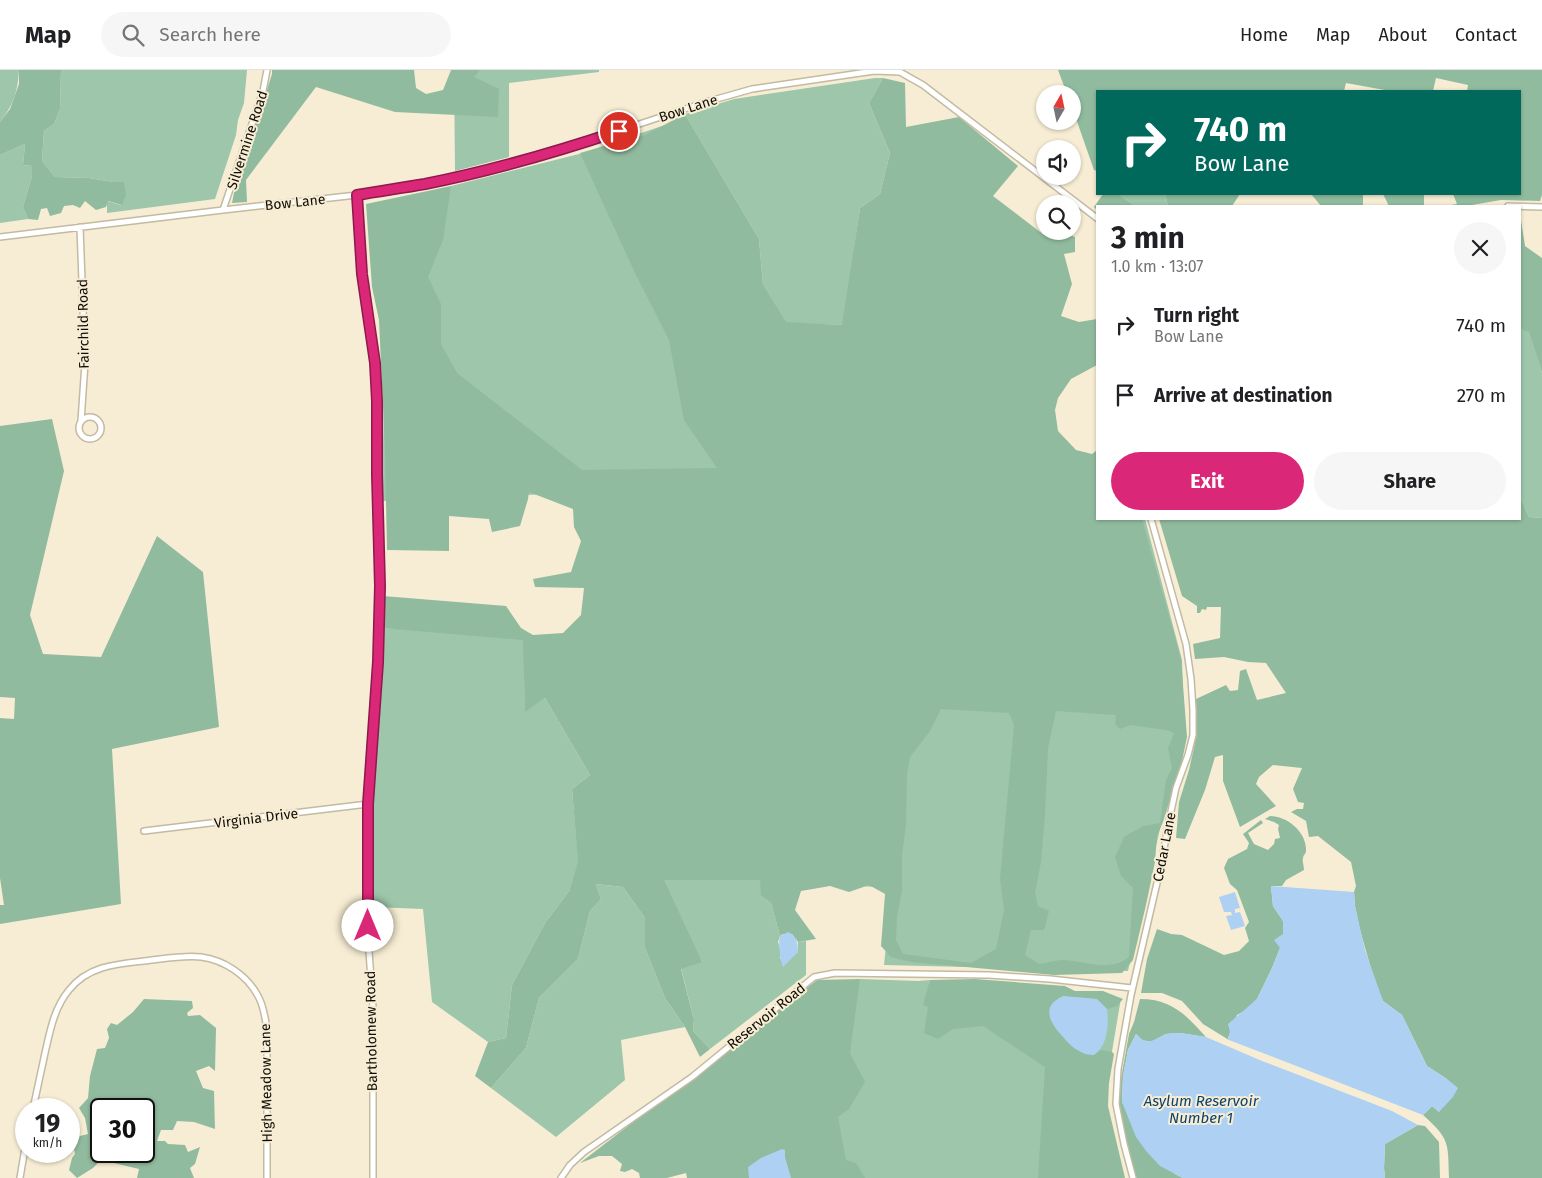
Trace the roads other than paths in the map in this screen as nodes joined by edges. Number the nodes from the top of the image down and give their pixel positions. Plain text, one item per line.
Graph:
1 (267, 70) edge
2 (357, 195) junction
3 (1521, 206) edge
4 (1542, 207) edge
5 (224, 210) junction
6 (1096, 218) edge
7 (80, 228) junction
8 (0, 237) edge
9 (82, 421) junction
10 (1150, 520) edge
11 (368, 804) junction
12 (144, 831) dead end
13 (1132, 988) junction
14 (35, 1098) edge
15 (22, 1163) edge
16 (20, 1178) edge
17 (267, 1178) edge
18 (373, 1178) edge
19 (561, 1178) edge
20 (1133, 1178) edge

1 - 5 street, Silvermine Road
2 - 5 street, Bow Lane
2 - 6 street, Bow Lane
2 - 11 street, Bartholomew Road
3 - 4 street
5 - 7 street, Bow Lane
7 - 8 street, Bow Lane
7 - 9 street, Fairchild Road
9 - 9 street, Fairchild Road
10 - 13 street, Cedar Lane
11 - 12 street, Virginia Drive
11 - 18 street, Bartholomew Road
13 - 19 street, Reservoir Road
13 - 20 street, Cedar Lane
14 - 17 street, High Meadow Lane
15 - 16 street

